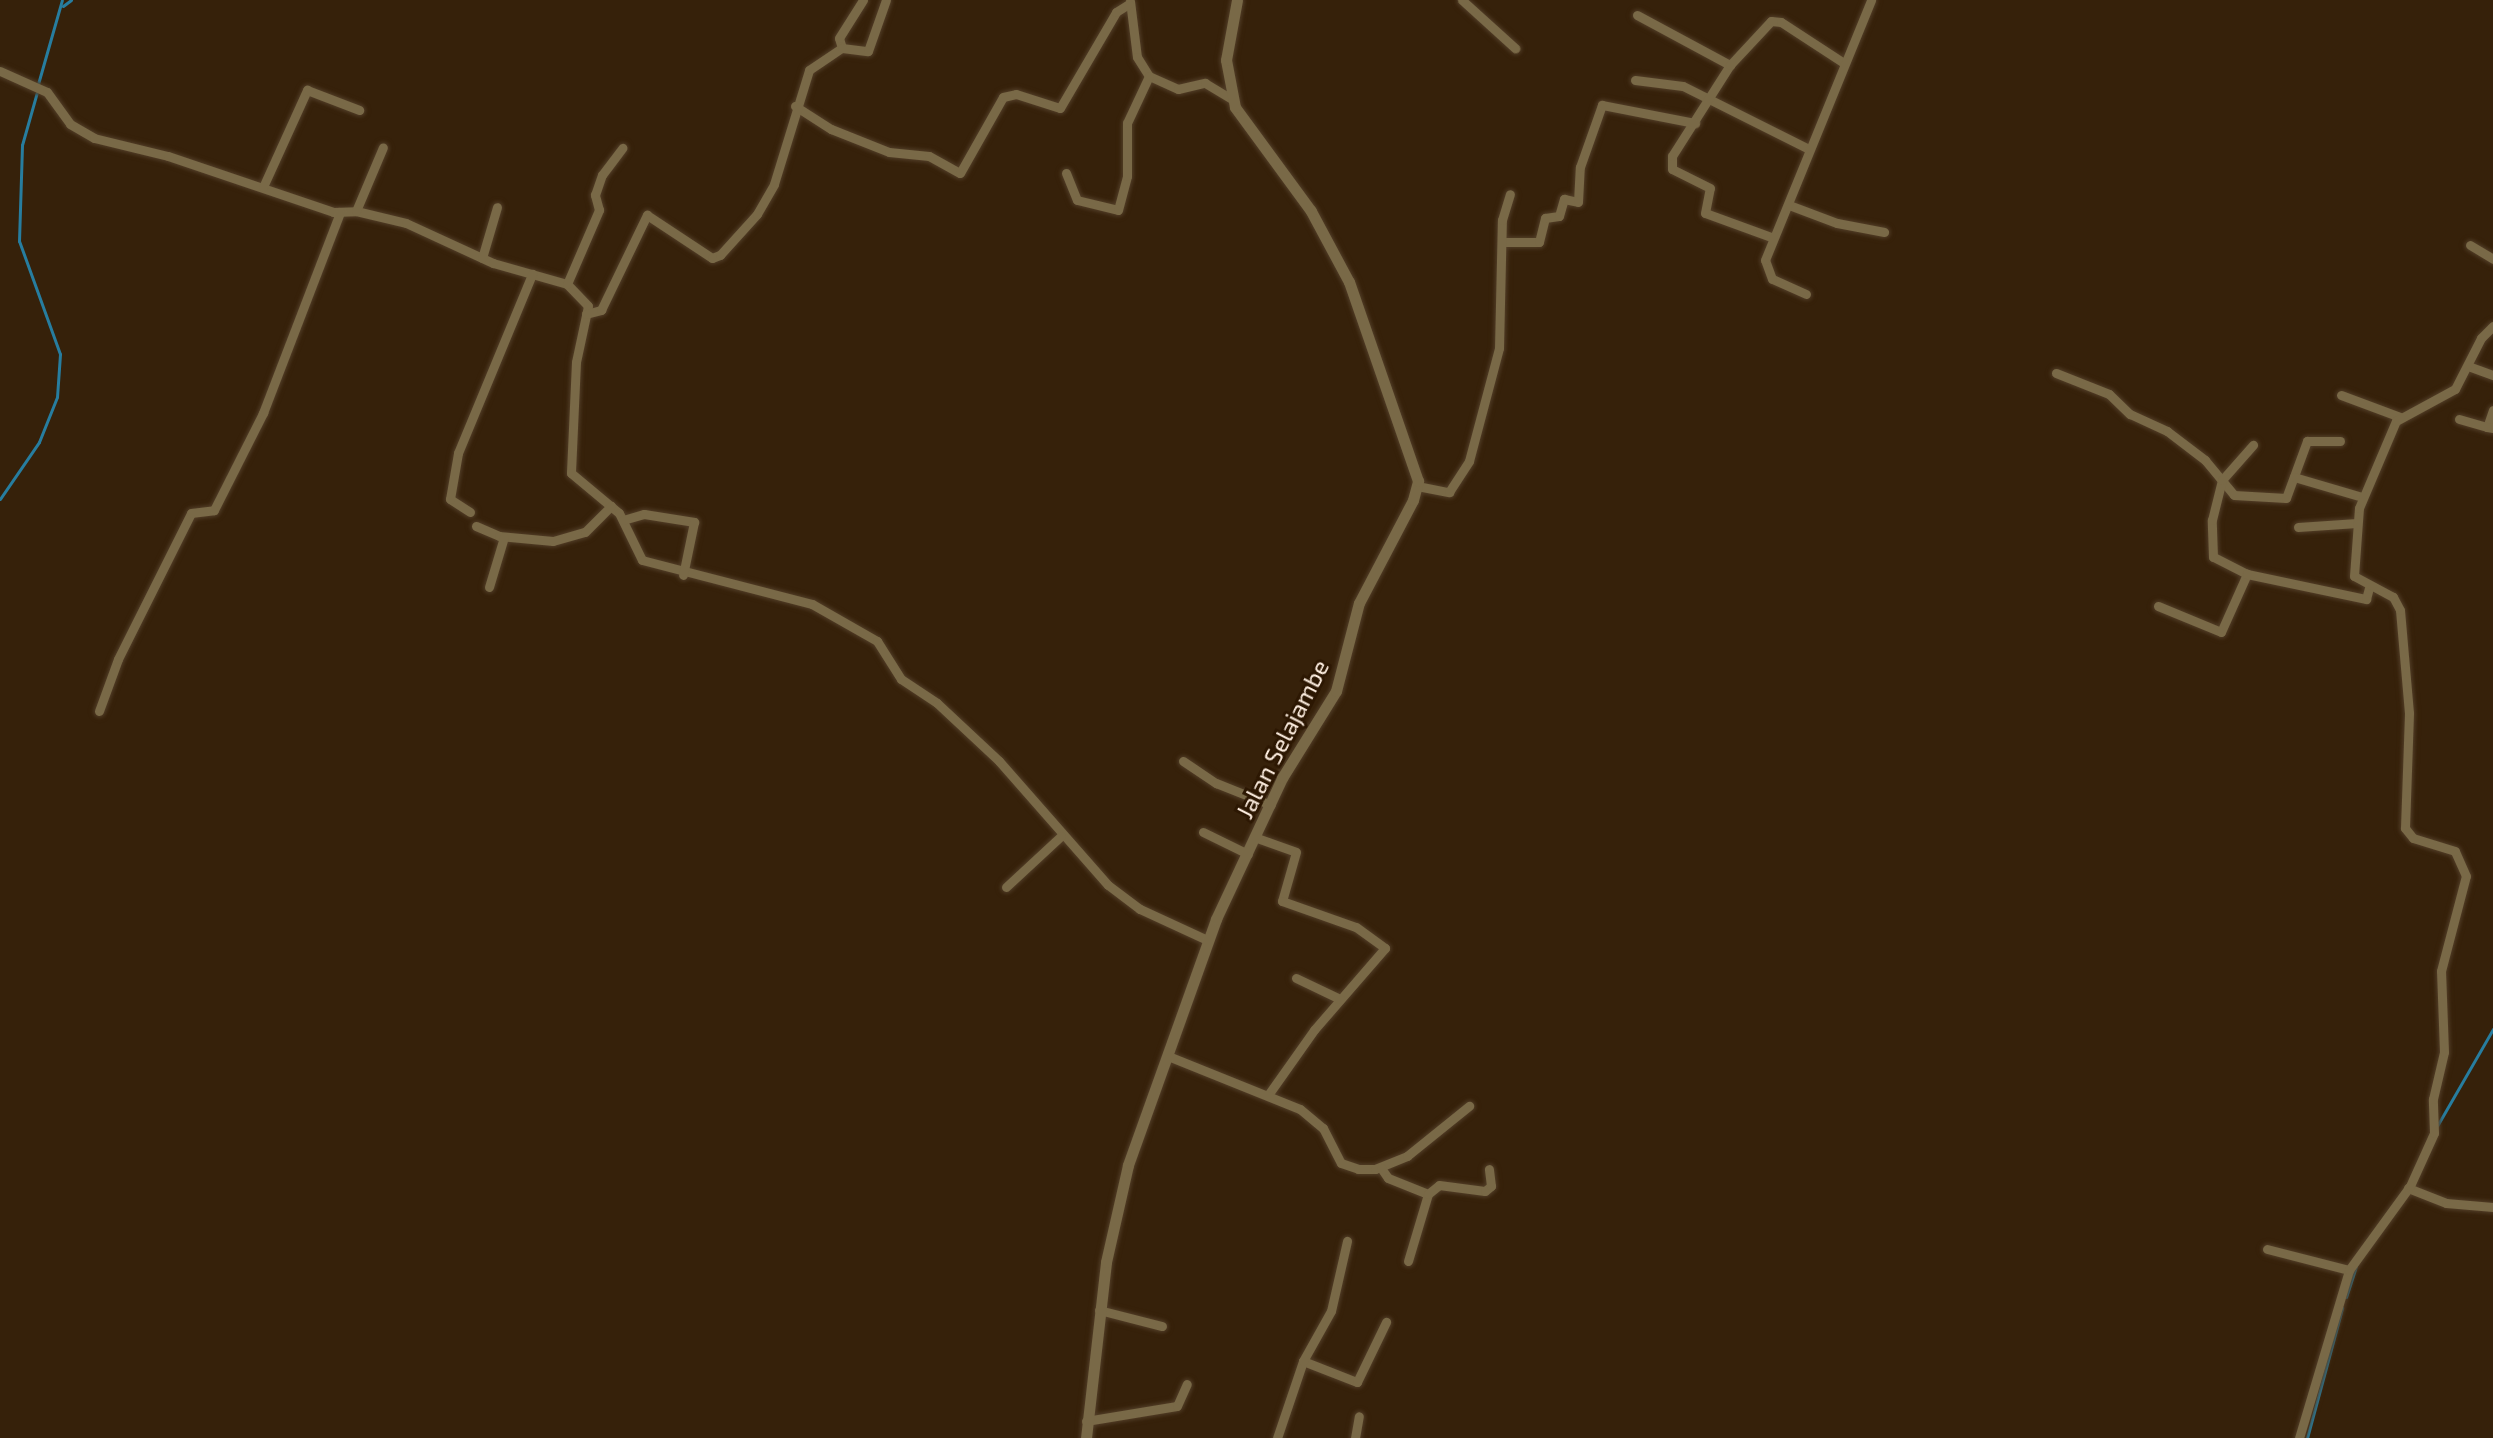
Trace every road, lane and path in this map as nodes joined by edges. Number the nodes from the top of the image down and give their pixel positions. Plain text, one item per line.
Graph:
1 (863, 0) edge
2 (886, 0) edge
3 (1237, 0) edge
4 (1462, 0) edge
5 (1871, 0) edge
6 (1130, 2) edge
7 (1637, 15) dead end
8 (842, 48) junction
9 (1515, 48) dead end
10 (1844, 63) junction
11 (1730, 65) junction
12 (0, 71) edge
13 (1149, 76) junction
14 (1635, 80) dead end
15 (1233, 100) junction
16 (1708, 101) junction
17 (795, 106) junction
18 (359, 110) dead end
19 (1695, 123) junction
20 (383, 147) dead end
21 (622, 148) dead end
22 (1807, 148) junction
23 (1066, 173) dead end
24 (263, 187) junction
25 (1510, 194) dead end
26 (1789, 205) junction
27 (497, 207) dead end
28 (356, 211) junction
29 (340, 212) junction
30 (1884, 232) dead end
31 (1771, 237) junction
32 (1503, 242) junction
33 (2470, 245) dead end
34 (482, 258) junction
35 (2493, 259) edge
36 (532, 274) junction
37 (567, 284) junction
38 (1806, 294) dead end
39 (586, 314) junction
40 (2493, 326) edge
41 (2468, 366) junction
42 (2056, 373) dead end
43 (2493, 375) edge
44 (2341, 395) dead end
45 (2493, 410) edge
46 (2400, 417) junction
47 (2459, 419) dead end
48 (2490, 428) edge
49 (2340, 441) dead end
50 (2253, 445) dead end
51 (2294, 477) junction
52 (2222, 480) junction
53 (1417, 486) junction
54 (2362, 497) junction
55 (611, 506) junction
56 (470, 512) dead end
57 (623, 520) junction
58 (2357, 523) junction
59 (476, 526) dead end
60 (2298, 527) dead end
61 (504, 537) junction
62 (2247, 574) junction
63 (683, 575) junction
64 (489, 587) dead end
65 (2369, 588) junction
66 (2158, 606) dead end
67 (99, 711) dead end
68 (1183, 761) dead end
69 (1271, 805) junction
70 (1203, 832) dead end
71 (1061, 836) junction
72 (1257, 838) junction
73 (1248, 854) junction
74 (1006, 887) dead end
75 (1207, 940) junction
76 (1296, 978) dead end
77 (1340, 999) junction
78 (1168, 1056) junction
79 (1268, 1095) junction
80 (1469, 1106) dead end
81 (1381, 1168) junction
82 (1489, 1169) dead end
83 (2408, 1188) junction
84 (1428, 1194) junction
85 (2493, 1207) edge
86 (1347, 1241) dead end
87 (2267, 1249) dead end
88 (1408, 1261) dead end
89 (2349, 1270) junction
90 (1099, 1310) junction
91 (1386, 1322) dead end
92 (1162, 1326) dead end
93 (1303, 1361) junction
94 (1187, 1384) dead end
95 (1359, 1416) dead end
96 (1086, 1421) junction
97 (1086, 1438) edge
98 (1277, 1438) edge
99 (1355, 1438) edge
100 (2299, 1438) edge

1 - 8 street
2 - 8 street
3 - 15 street
4 - 9 street
5 - 10 street
6 - 13 street
6 - 17 street
7 - 11 street
8 - 17 street
10 - 11 street
10 - 22 street
11 - 16 street
12 - 24 street
13 - 15 street
13 - 23 street
14 - 16 street
15 - 53 street
16 - 19 street
16 - 22 street
17 - 39 street
18 - 24 street
19 - 31 street
19 - 32 street
20 - 28 street
21 - 37 street
22 - 26 street
24 - 29 street
25 - 32 street
26 - 30 street
26 - 31 street
27 - 34 street
28 - 29 street
28 - 34 street
29 - 67 street
31 - 38 street
32 - 53 street
33 - 35 street
34 - 36 street
36 - 37 street
36 - 56 street
37 - 39 street
39 - 55 street
40 - 41 street
41 - 43 street
41 - 46 street
42 - 52 street
44 - 46 street
45 - 48 street
46 - 54 street
47 - 48 street
49 - 51 street
50 - 52 street
51 - 52 street
51 - 54 street
52 - 62 street
53 - 69 street, Jalan Selajambe
54 - 58 street
55 - 57 street
55 - 61 street
57 - 63 street
57 - 63 street
58 - 60 street
58 - 65 street
59 - 61 street
61 - 64 street
62 - 65 street
62 - 66 street
63 - 71 street
65 - 83 street
68 - 69 street
69 - 72 street, Jalan Selajambe
70 - 73 street
71 - 74 street
71 - 75 street
72 - 73 street, Jalan Selajambe
72 - 77 street
73 - 75 street, Jalan Selajambe
75 - 78 street, Jalan Selajambe
76 - 77 street
77 - 79 street
78 - 79 street
78 - 90 street, Jalan Selajambe
79 - 81 street
80 - 81 street
81 - 84 street
82 - 84 street
83 - 85 street
83 - 89 street
84 - 88 street
86 - 93 street
87 - 89 street
89 - 100 street
90 - 92 street
90 - 96 street, Jalan Selajambe
91 - 93 street
93 - 98 street
94 - 96 street
95 - 99 street
96 - 97 street, Jalan Selajambe

